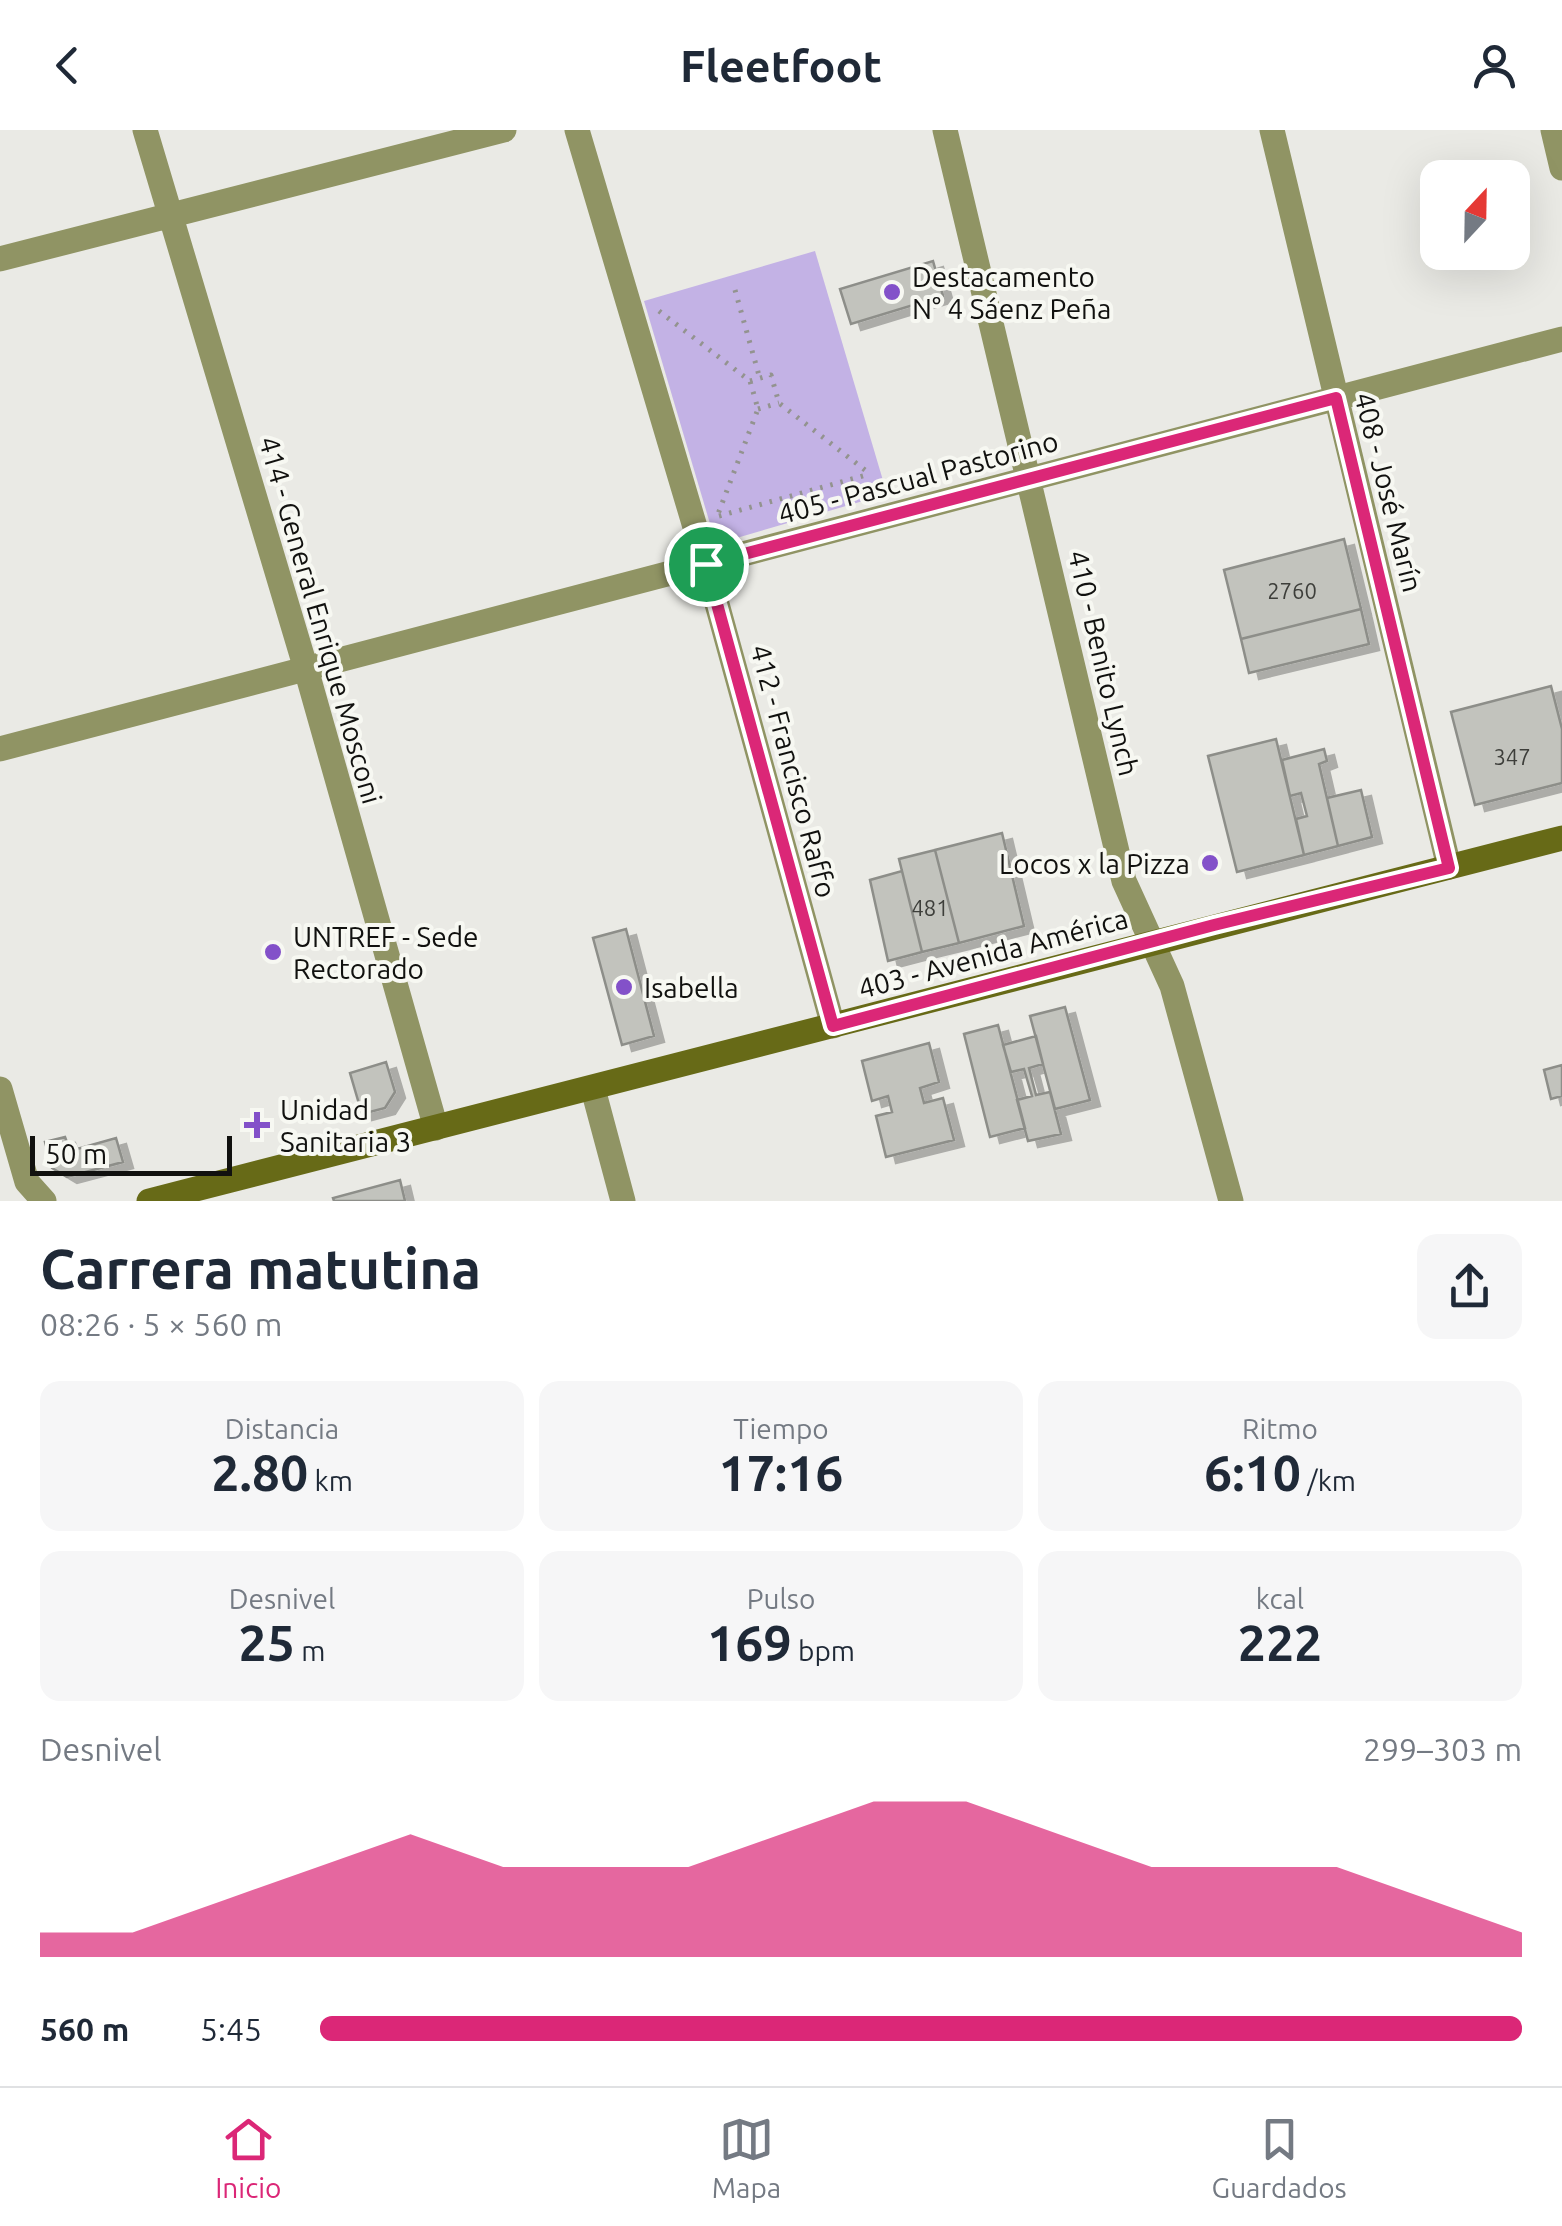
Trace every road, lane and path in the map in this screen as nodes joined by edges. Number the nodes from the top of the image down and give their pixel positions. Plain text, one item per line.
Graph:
1 (144, 130) edge
2 (504, 130) edge
3 (576, 130) edge
4 (945, 130) edge
5 (1272, 130) edge
6 (1553, 130) edge
7 (1562, 168) edge
8 (170, 215) junction
9 (0, 260) edge
10 (734, 290) dead end
11 (659, 311) dead end
12 (1562, 339) edge
13 (760, 379) junction
14 (750, 381) junction
15 (1336, 398) junction
16 (778, 403) junction
17 (758, 409) junction
18 (1030, 479) junction
19 (706, 564) junction
20 (306, 669) junction
21 (0, 750) edge
22 (1562, 838) edge
23 (1449, 868) junction
24 (1150, 943) junction
25 (833, 1026) junction
26 (0, 1088) edge
27 (593, 1089) junction
28 (436, 1128) junction
29 (44, 1201) edge
30 (149, 1201) edge
31 (623, 1201) edge
32 (1231, 1201) edge

1 - 8 street, 414 - General Enrique Mosconi
2 - 8 street
3 - 19 street, 412 - Francisco Raffo
4 - 18 street, 410 - Benito Lynch
5 - 15 street, 408 - José Marín
6 - 7 street
8 - 9 street
8 - 20 street, 414 - General Enrique Mosconi
10 - 13 path
11 - 14 path
12 - 15 street, 405 - Pascual Pastorino
13 - 14 path
13 - 16 path
14 - 17 path
15 - 18 street, 405 - Pascual Pastorino
15 - 23 street, 408 - José Marín
16 - 17 path
16 - 17 path
18 - 19 street, 405 - Pascual Pastorino
18 - 24 street, 410 - Benito Lynch
19 - 20 street, 405 - Pascual Pastorino
19 - 25 street, 412 - Francisco Raffo
20 - 21 street, 405 - Pascual Pastorino
20 - 28 street, 414 - General Enrique Mosconi
22 - 23 main road, 403 - Avenida América
23 - 24 main road, 403 - Avenida América
24 - 25 main road, 403 - Avenida América
24 - 32 street, 410 - Benito Lynch
25 - 27 main road, 403 - Avenida América
26 - 29 street
27 - 28 main road, 403 - Avenida América
27 - 31 street
28 - 30 main road, 403 - Avenida América

